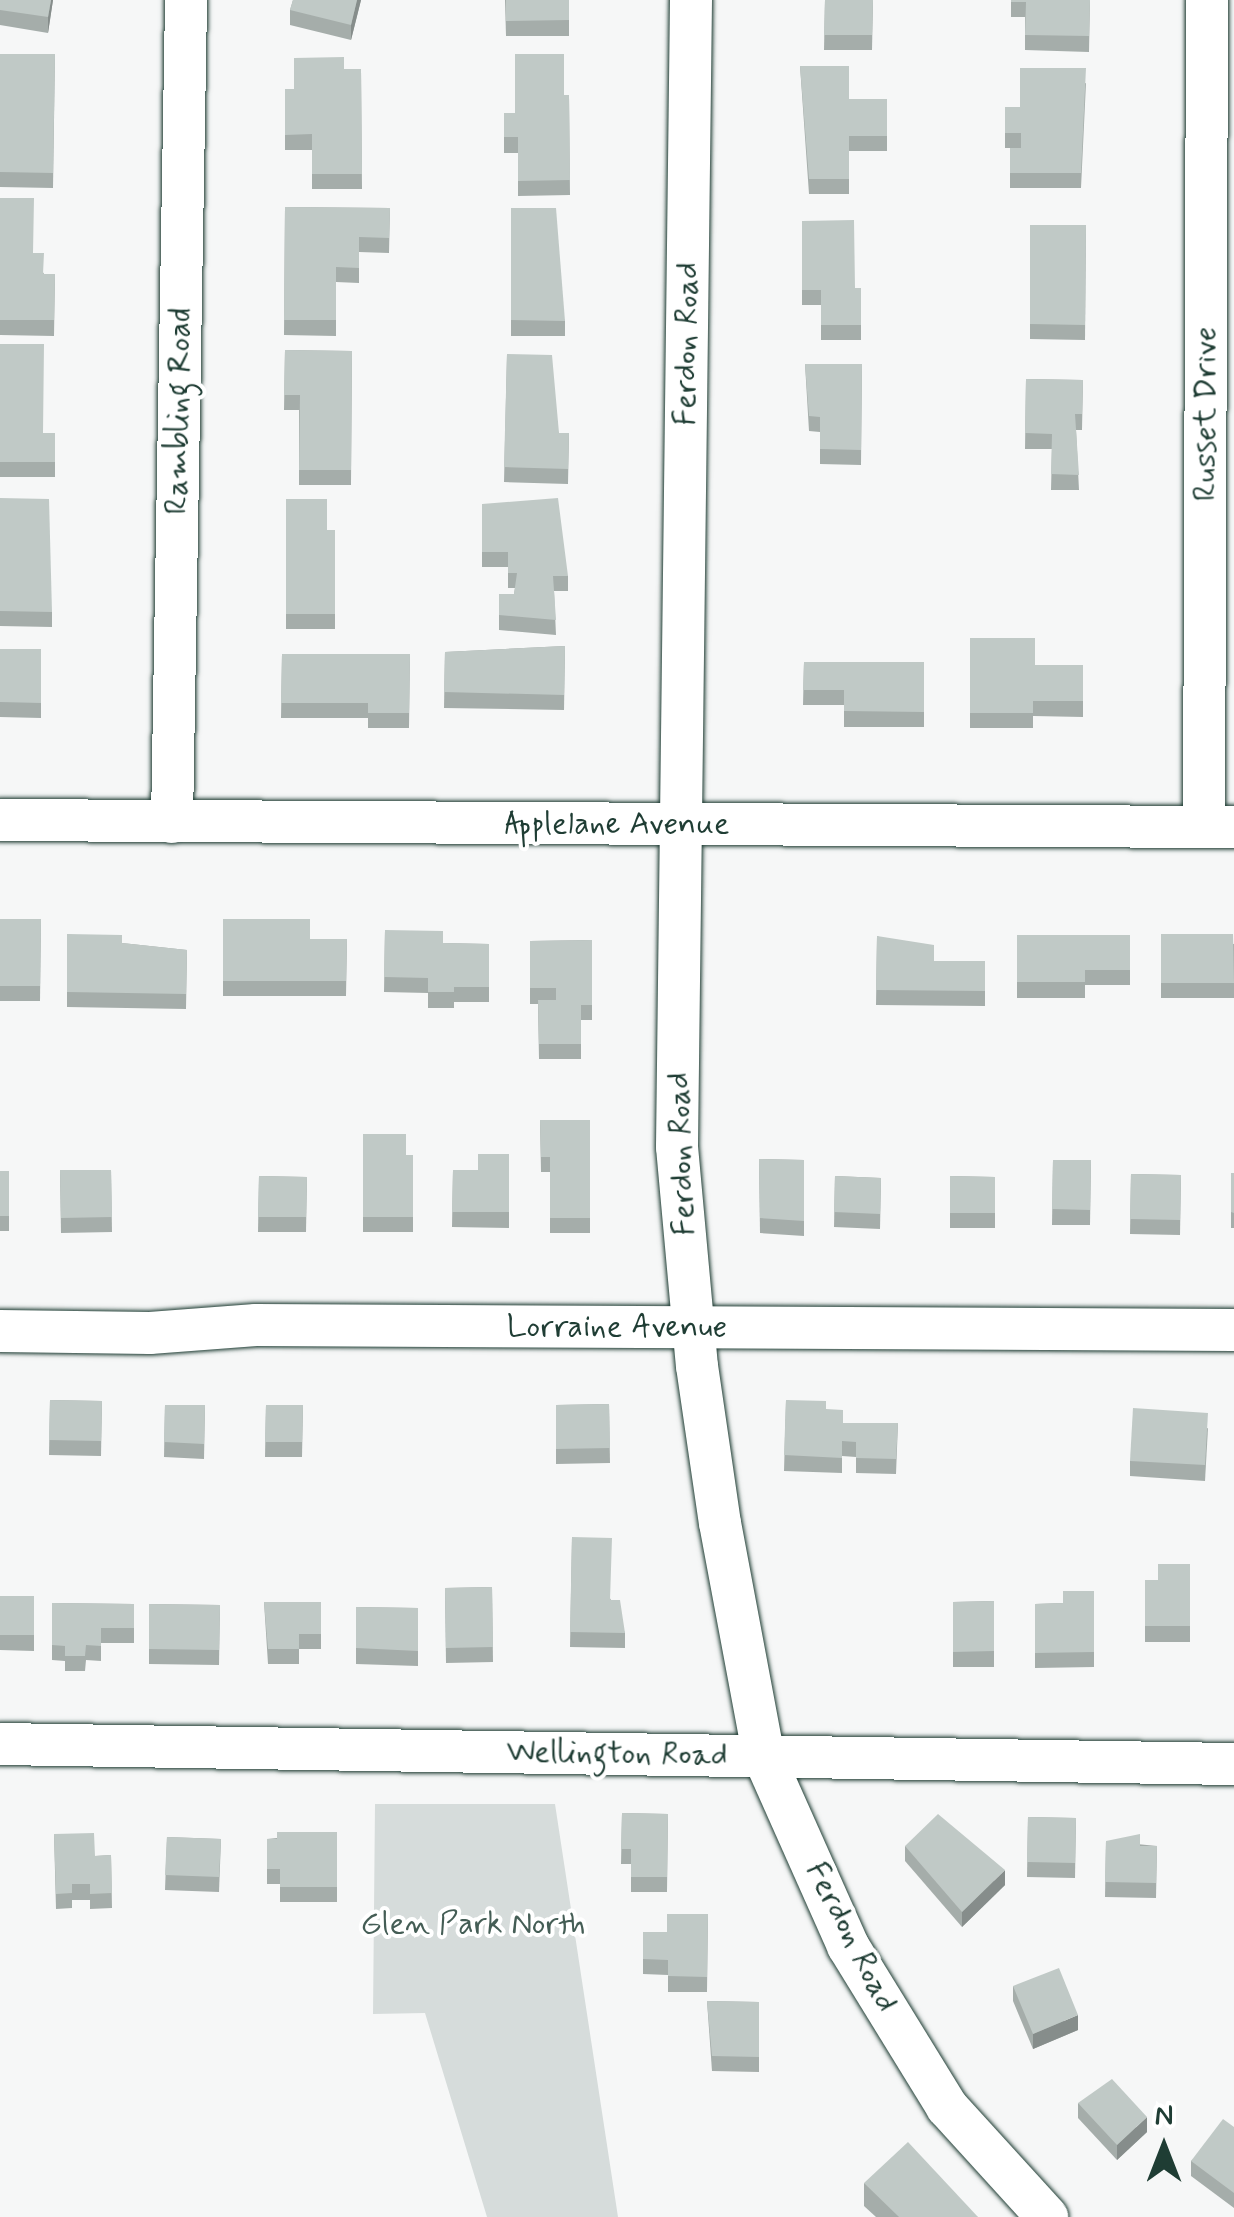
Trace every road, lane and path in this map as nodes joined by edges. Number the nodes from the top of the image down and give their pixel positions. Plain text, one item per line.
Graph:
1 (186, 0) edge
2 (692, 0) edge
3 (1207, 0) edge
4 (0, 820) edge
5 (172, 822) junction
6 (681, 825) junction
7 (1219, 827) edge
8 (693, 1327) junction
9 (1234, 1330) edge
10 (0, 1331) edge
11 (0, 1744) edge
12 (764, 1757) junction
13 (1234, 1764) edge
14 (1047, 2217) edge

1 - 5 street, Rambling Road
2 - 6 street, Ferdon Road
3 - 7 street, Russet Drive
4 - 5 street, Applelane Avenue
5 - 6 street, Applelane Avenue
6 - 7 street, Applelane Avenue
6 - 8 street, Ferdon Road
8 - 9 street, Lorraine Avenue
8 - 10 street, Lorraine Avenue
8 - 12 street, Ferdon Road
11 - 12 street, Wellington Road
12 - 13 street, Wellington Road
12 - 14 street, Ferdon Road

